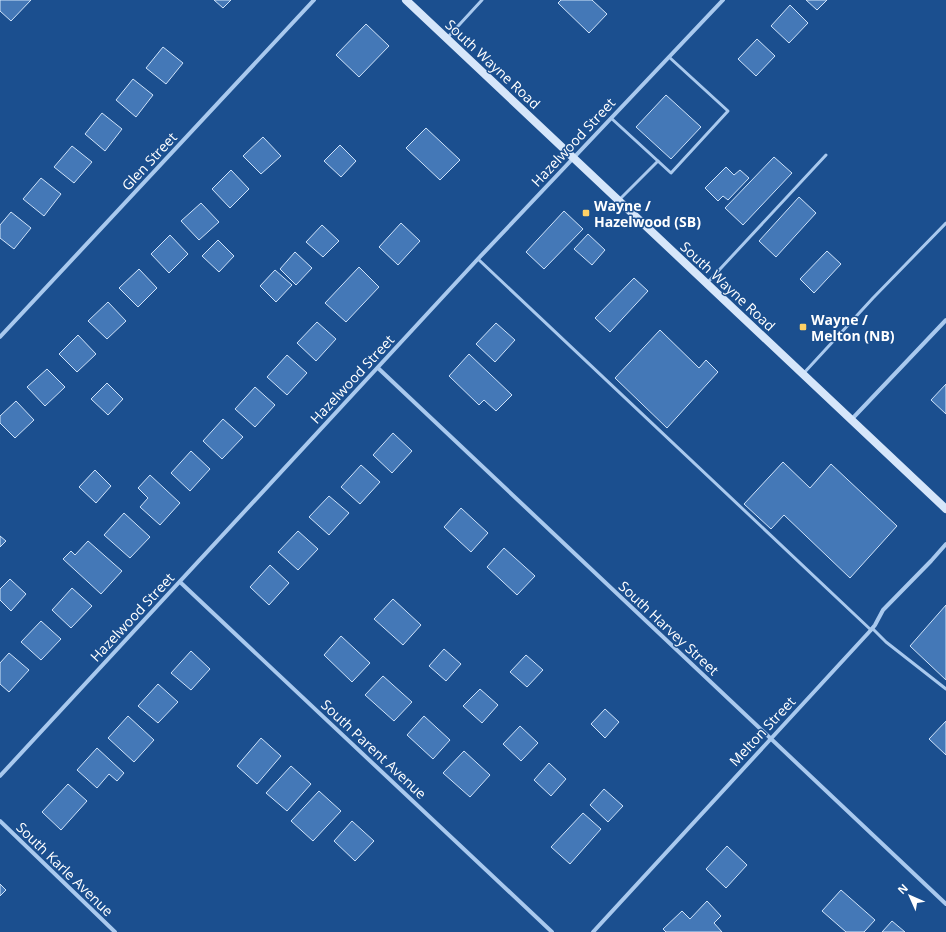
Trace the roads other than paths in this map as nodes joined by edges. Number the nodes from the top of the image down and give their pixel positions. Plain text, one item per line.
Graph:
1 (314, 0) edge
2 (406, 0) edge
3 (482, 0) edge
4 (722, 0) edge
5 (446, 38) junction
6 (669, 56) junction
7 (611, 118) junction
8 (826, 155) dead end
9 (573, 158) junction
10 (658, 161) junction
11 (619, 200) junction
12 (946, 223) edge
13 (478, 259) junction
14 (706, 284) junction
15 (946, 320) edge
16 (0, 338) edge
17 (378, 368) junction
18 (803, 374) junction
19 (852, 420) junction
20 (946, 509) edge
21 (946, 544) edge
22 (180, 582) junction
23 (872, 629) junction
24 (946, 689) edge
25 (770, 738) junction
26 (0, 776) edge
27 (0, 821) edge
28 (946, 904) edge
29 (115, 932) edge
30 (552, 932) edge
31 (593, 932) edge

1 - 16 street, Glen Street
2 - 5 main road, South Wayne Road
3 - 5 lane
4 - 6 street, Hazelwood Street
5 - 9 main road, South Wayne Road
6 - 7 street, Hazelwood Street
6 - 10 lane
7 - 9 street, Hazelwood Street
7 - 10 lane
8 - 14 lane
9 - 11 main road, South Wayne Road
9 - 13 street, Hazelwood Street
10 - 11 lane
11 - 14 main road, South Wayne Road
12 - 18 lane
13 - 17 street, Hazelwood Street
13 - 23 lane
14 - 18 main road, South Wayne Road
15 - 19 street
17 - 22 street, Hazelwood Street
17 - 25 street, South Harvey Street
18 - 19 main road, South Wayne Road
19 - 20 main road, South Wayne Road
21 - 23 street, Melton Street
22 - 26 street, Hazelwood Street
22 - 30 street, South Parent Avenue
23 - 24 lane
23 - 25 street, Melton Street
25 - 28 street, South Harvey Street
25 - 31 street, Melton Street
27 - 29 street, South Karle Avenue

